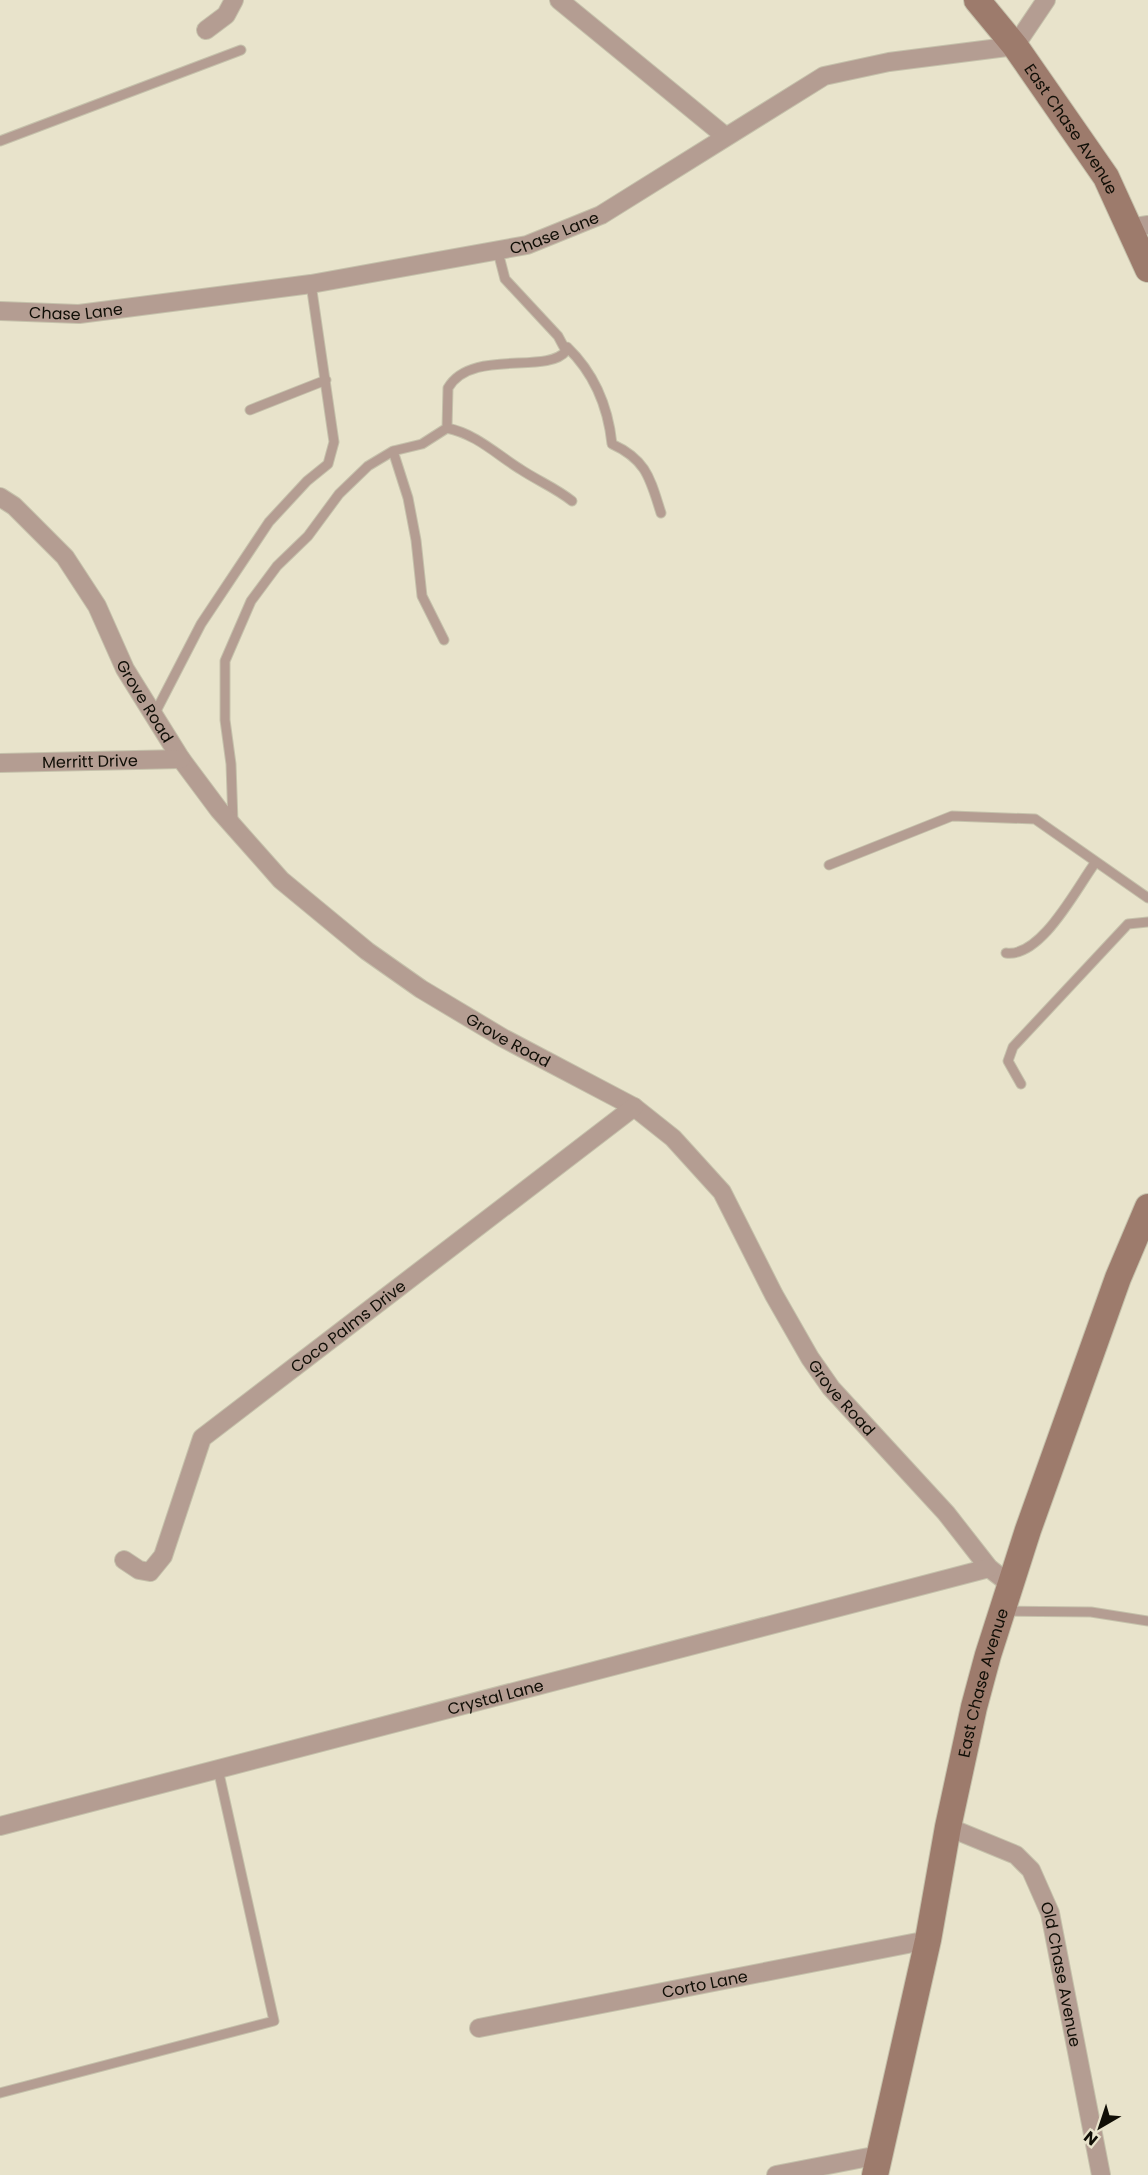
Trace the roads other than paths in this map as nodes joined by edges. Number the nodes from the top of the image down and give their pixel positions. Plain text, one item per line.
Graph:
1 (234, 0) edge
2 (559, 0) edge
3 (977, 0) edge
4 (1046, 0) edge
5 (206, 30) dead end
6 (1015, 46) junction
7 (241, 51) dead end
8 (725, 136) junction
9 (0, 141) edge
10 (1139, 227) edge
11 (498, 252) junction
12 (1148, 269) edge
13 (311, 284) junction
14 (0, 311) edge
15 (567, 348) junction
16 (326, 380) junction
17 (250, 410) dead end
18 (447, 428) junction
19 (393, 451) junction
20 (0, 497) edge
21 (572, 501) dead end
22 (661, 513) dead end
23 (444, 640) dead end
24 (153, 717) junction
25 (181, 759) junction
26 (0, 763) edge
27 (233, 825) junction
28 (1095, 863) junction
29 (829, 865) dead end
30 (1148, 898) edge
31 (1148, 922) edge
32 (1006, 953) dead end
33 (1021, 1084) dead end
34 (634, 1107) junction
35 (1148, 1207) edge
36 (123, 1560) dead end
37 (989, 1568) junction
38 (1011, 1585) junction
39 (1000, 1611) junction
40 (1148, 1621) edge
41 (218, 1769) junction
42 (0, 1826) edge
43 (948, 1827) junction
44 (928, 1940) junction
45 (479, 2028) dead end
46 (0, 2093) edge
47 (877, 2165) edge
48 (776, 2175) edge
49 (1101, 2175) edge

1 - 5 street
2 - 8 street
3 - 6 main road, East Chase Avenue
4 - 6 street
6 - 8 street, Chase Lane
6 - 10 main road, East Chase Avenue
7 - 9 lane
8 - 11 street, Chase Lane
10 - 12 main road, East Chase Avenue
11 - 13 street, Chase Lane
11 - 15 lane
13 - 14 street, Chase Lane
13 - 16 lane
15 - 18 lane
15 - 22 lane
16 - 17 lane
16 - 24 lane
18 - 19 lane
18 - 21 lane
19 - 23 lane
19 - 27 lane
20 - 24 street, Grove Road
24 - 25 street, Grove Road
25 - 26 street, Merritt Drive
25 - 27 street, Grove Road
27 - 34 street, Grove Road
28 - 29 lane
28 - 30 lane
28 - 32 lane
31 - 33 lane
34 - 36 street, Coco Palms Drive
34 - 37 street, Grove Road
35 - 38 main road, East Chase Avenue
37 - 38 street, Grove Road
37 - 41 street, Crystal Lane
38 - 39 main road, East Chase Avenue
39 - 40 lane
39 - 43 main road, East Chase Avenue
41 - 42 street, Crystal Lane
41 - 46 lane
43 - 44 main road, East Chase Avenue
43 - 49 street, Old Chase Avenue
44 - 45 street, Corto Lane
44 - 47 main road, East Chase Avenue
47 - 48 street

